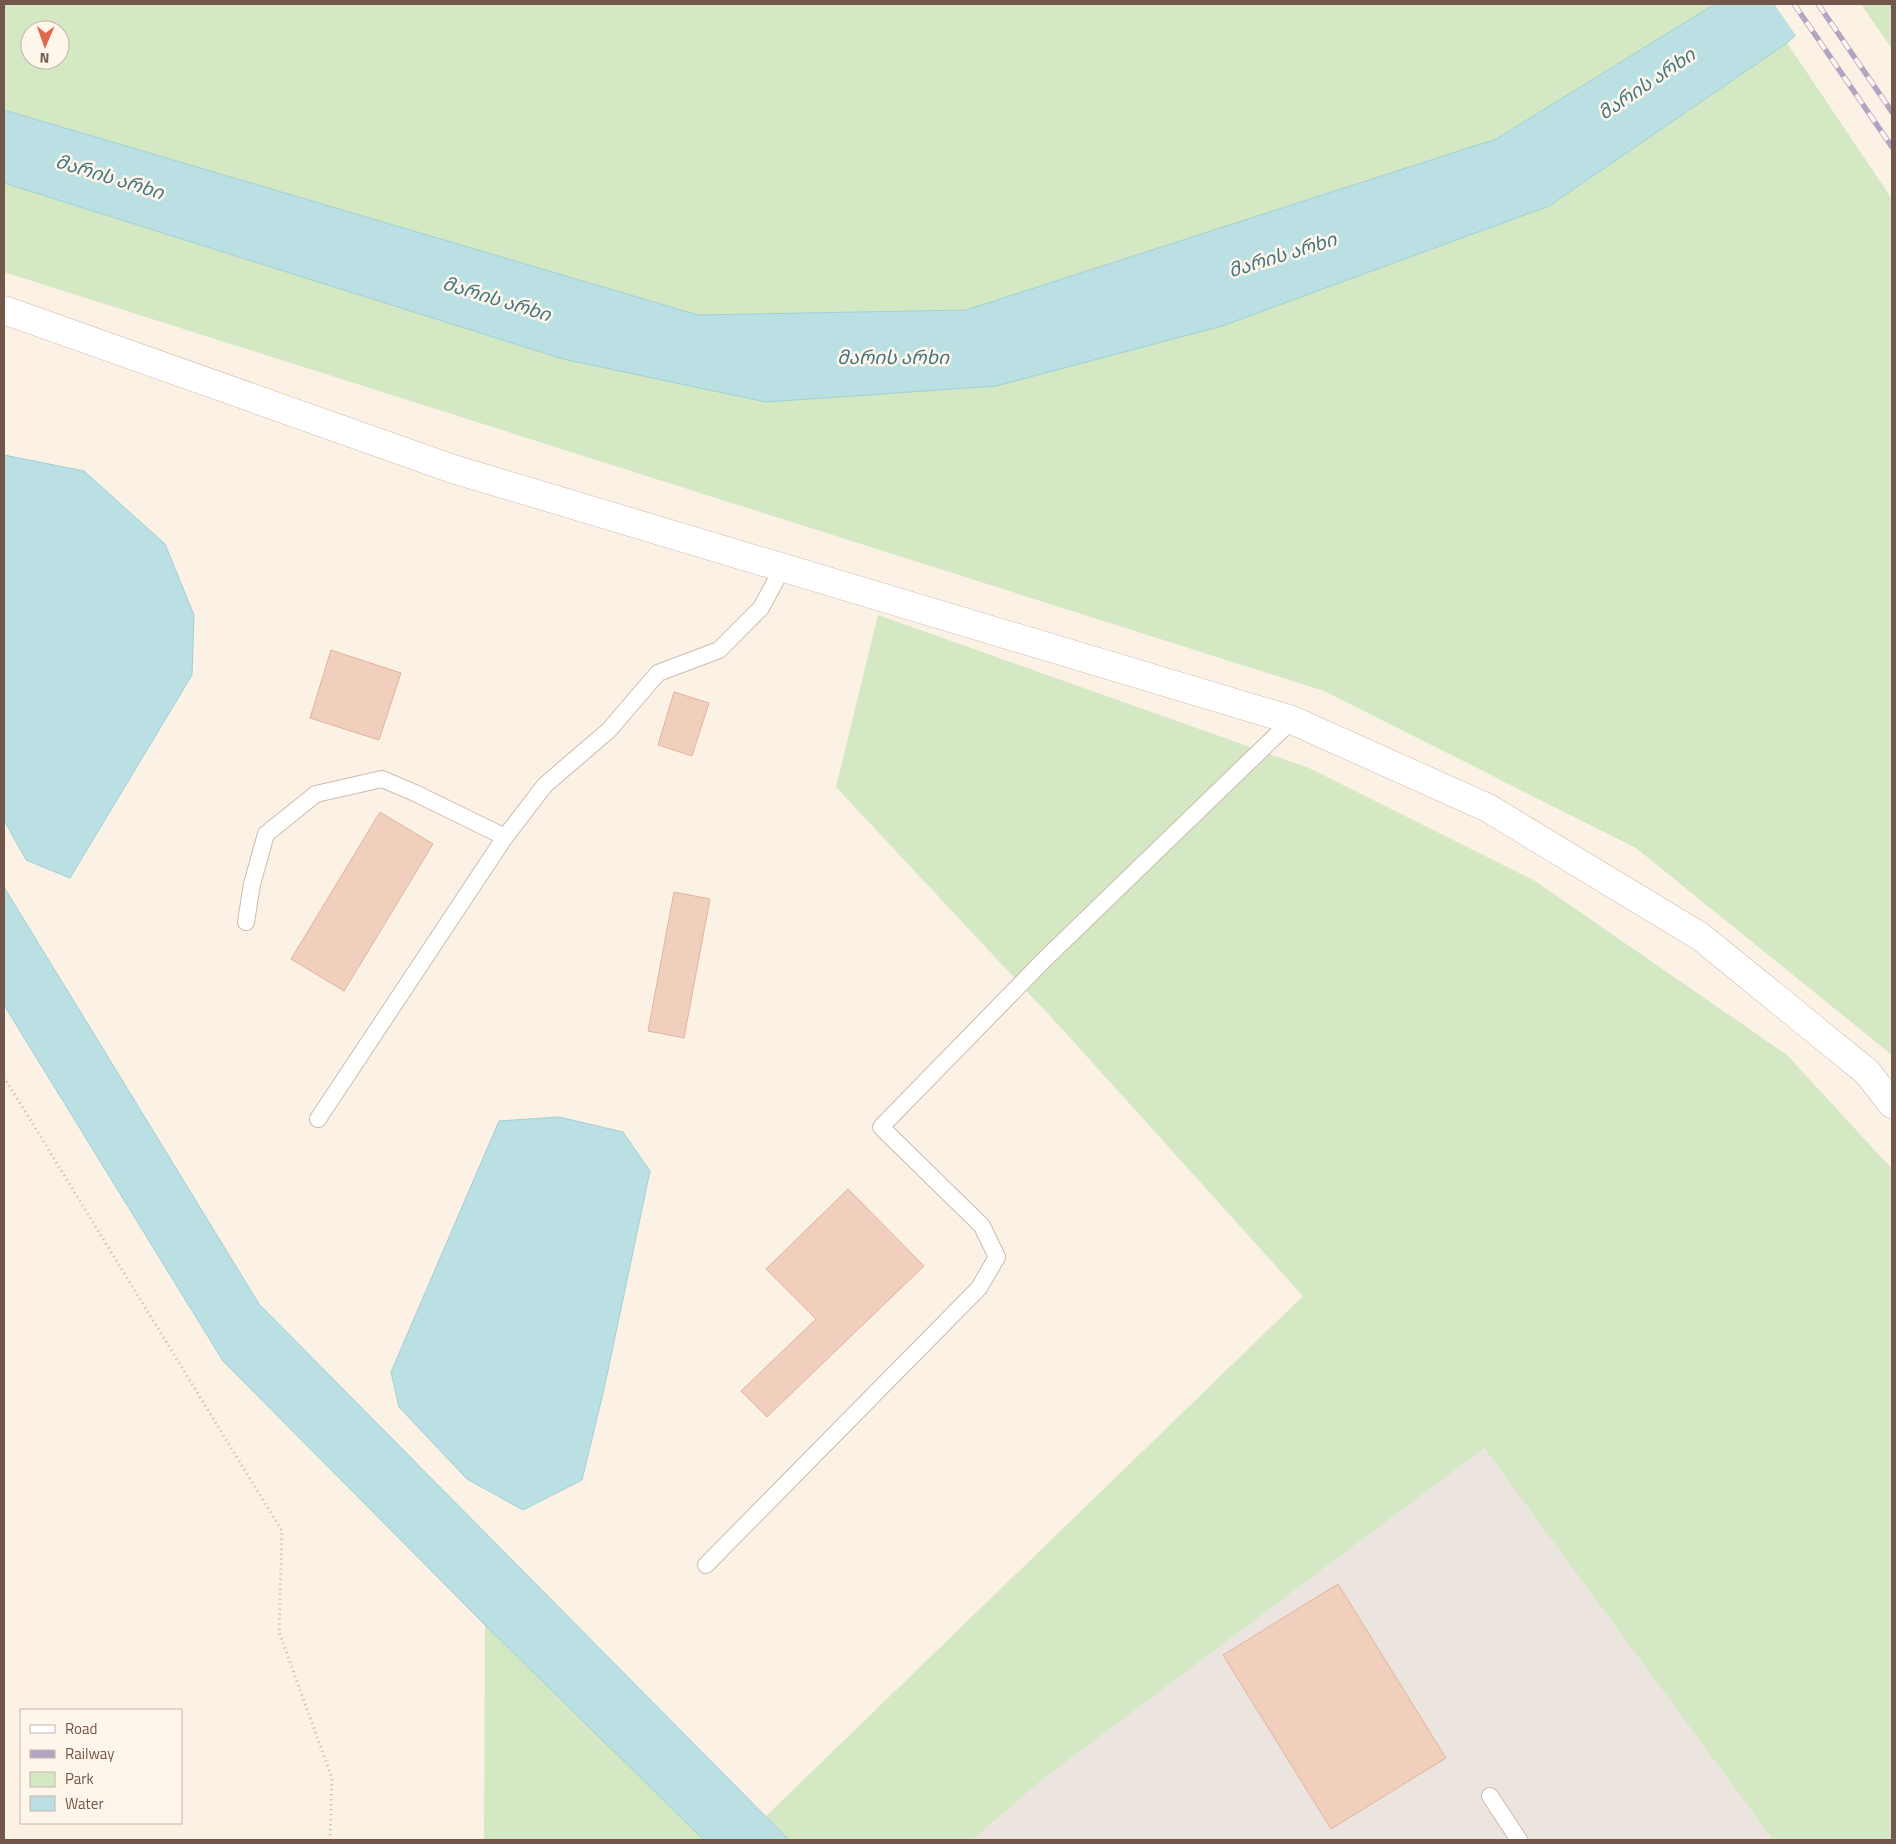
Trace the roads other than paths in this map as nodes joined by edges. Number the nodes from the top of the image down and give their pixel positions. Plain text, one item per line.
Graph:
1 (4, 310) edge
2 (783, 567) junction
3 (1292, 720) junction
4 (505, 837) junction
5 (246, 922) dead end
6 (1892, 1104) edge
7 (318, 1119) dead end
8 (706, 1565) dead end
9 (1490, 1796) dead end
10 (1519, 1840) edge

1 - 2 main road
2 - 3 main road
2 - 4 lane
3 - 6 main road
3 - 8 lane
4 - 5 lane
4 - 7 lane
9 - 10 lane

